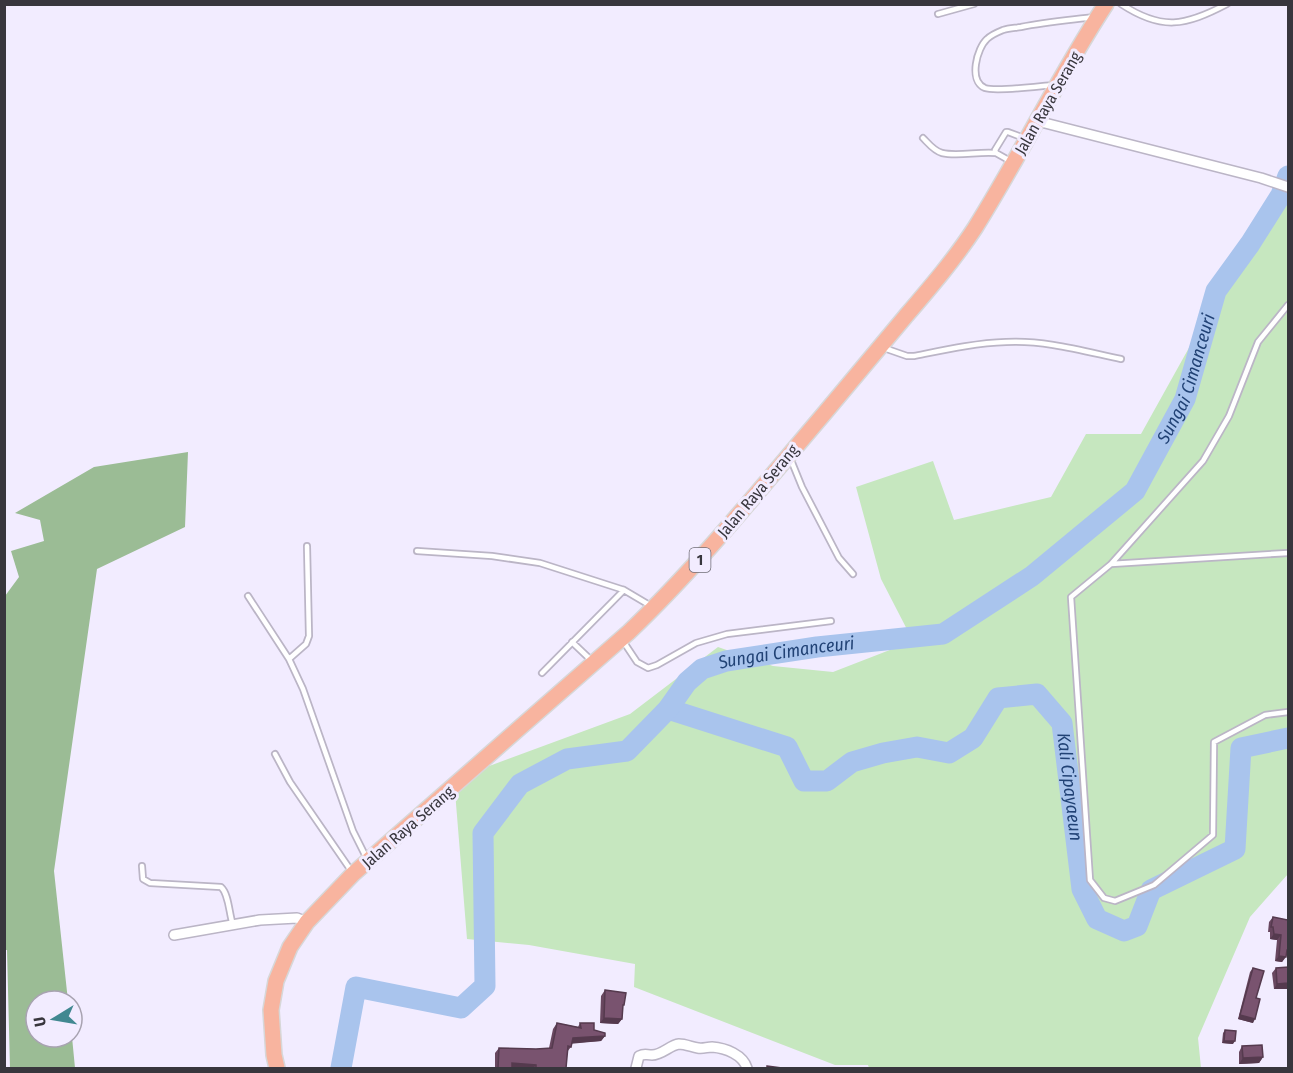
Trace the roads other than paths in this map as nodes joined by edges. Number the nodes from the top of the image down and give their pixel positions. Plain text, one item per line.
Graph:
1 (974, 4) edge
2 (1121, 4) edge
3 (1227, 4) edge
4 (1101, 11) edge
5 (938, 14) dead end
6 (1056, 85) junction
7 (1037, 121) junction
8 (923, 138) dead end
9 (1026, 140) junction
10 (996, 153) junction
11 (1013, 163) junction
12 (1288, 187) edge
13 (1288, 305) edge
14 (881, 347) junction
15 (1121, 359) dead end
16 (788, 455) junction
17 (307, 546) dead end
18 (417, 551) dead end
19 (1288, 553) edge
20 (1111, 564) junction
21 (853, 574) dead end
22 (624, 590) junction
23 (248, 596) dead end
24 (654, 608) junction
25 (831, 621) dead end
26 (622, 638) junction
27 (572, 642) junction
28 (289, 659) junction
29 (594, 663) junction
30 (542, 673) dead end
31 (1288, 712) edge
32 (275, 754) dead end
33 (368, 862) junction
34 (142, 866) dead end
35 (353, 874) junction
36 (307, 922) junction
37 (233, 925) junction
38 (174, 935) dead end
39 (277, 1068) edge
40 (636, 1068) edge
41 (747, 1068) edge

1 - 5 lane
2 - 3 lane
4 - 6 highway, Jalan Raya Serang / 1
4 - 6 lane
6 - 7 highway, Jalan Raya Serang / 1
7 - 9 highway, Jalan Raya Serang / 1
7 - 12 street
8 - 10 lane
9 - 10 lane
9 - 11 highway, Jalan Raya Serang / 1
10 - 11 lane
11 - 14 highway, Jalan Raya Serang / 1
13 - 20 lane
14 - 15 lane
14 - 16 highway, Jalan Raya Serang / 1
16 - 21 lane
16 - 24 highway, Jalan Raya Serang / 1
17 - 28 lane
18 - 22 lane
19 - 20 lane
20 - 31 lane
22 - 24 lane
22 - 27 lane
23 - 28 lane
24 - 26 highway, Jalan Raya Serang / 1
25 - 26 lane
26 - 29 highway, Jalan Raya Serang / 1
27 - 29 lane
27 - 30 lane
28 - 33 lane
29 - 33 highway, Jalan Raya Serang / 1
32 - 35 lane
33 - 35 highway, Jalan Raya Serang / 1
34 - 37 lane
35 - 36 highway, Jalan Raya Serang / 1
36 - 37 street
36 - 39 highway, Jalan Raya Serang / 1
37 - 38 street
40 - 41 street

